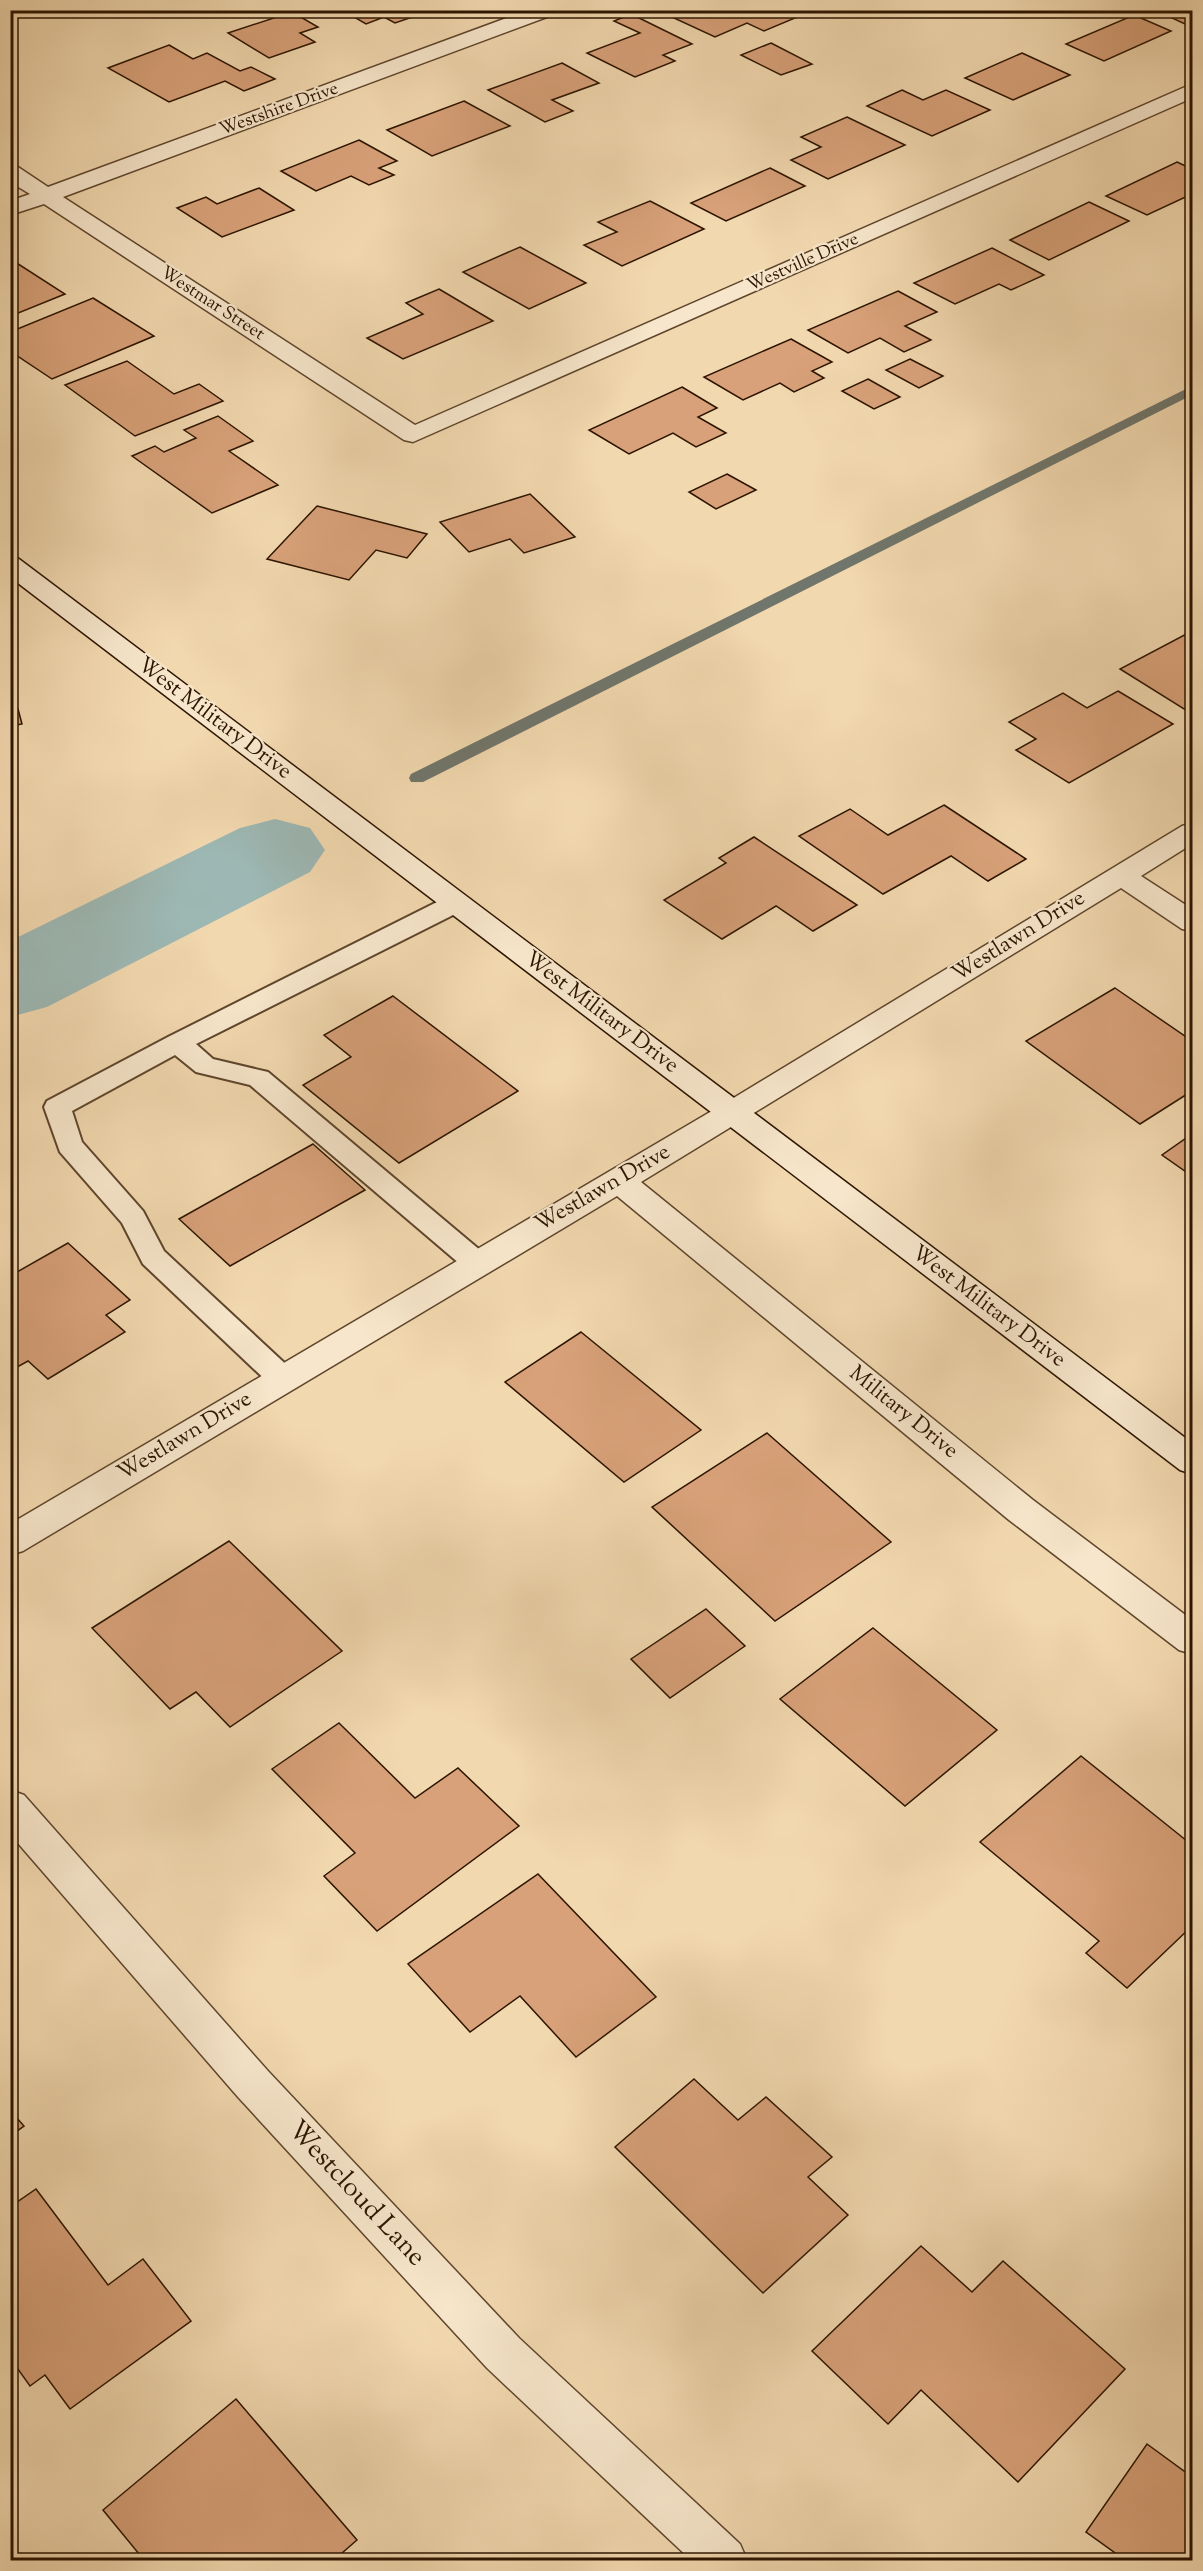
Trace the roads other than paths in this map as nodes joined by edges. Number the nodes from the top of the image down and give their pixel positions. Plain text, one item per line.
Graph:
1 (548, 10) edge
2 (1192, 91) edge
3 (10, 172) edge
4 (47, 196) junction
5 (10, 209) edge
6 (413, 435) joint
7 (10, 564) edge
8 (1192, 832) edge
9 (1120, 875) junction
10 (456, 903) junction
11 (1192, 922) edge
12 (177, 1042) junction
13 (733, 1113) junction
14 (618, 1180) junction
15 (477, 1263) junction
16 (283, 1379) junction
17 (1192, 1461) edge
18 (10, 1541) edge
19 (1192, 1640) edge
20 (10, 1806) edge
21 (724, 2560) edge

1 - 4 street, Westshire Drive
2 - 6 street, Westville Drive
3 - 4 street, Westmar Street
4 - 5 street, Westshire Drive
4 - 6 street, Westmar Street
7 - 10 street, West Military Drive
8 - 9 street, Westlawn Drive
9 - 11 street
9 - 13 street, Westlawn Drive
10 - 12 lane
10 - 13 street, West Military Drive
12 - 15 lane
12 - 16 lane
13 - 14 street, Westlawn Drive
13 - 17 street, West Military Drive
14 - 15 street, Westlawn Drive
14 - 19 street, Military Drive
15 - 16 street, Westlawn Drive
16 - 18 street, Westlawn Drive
20 - 21 street, Westcloud Lane

